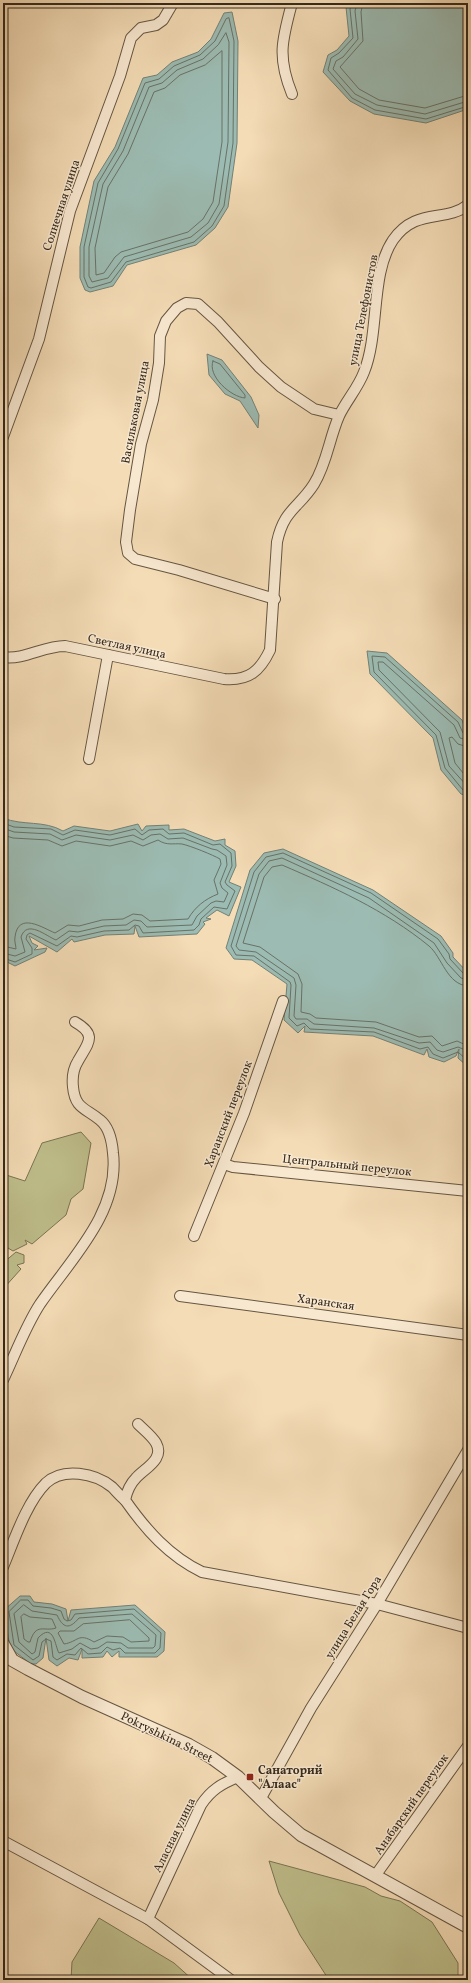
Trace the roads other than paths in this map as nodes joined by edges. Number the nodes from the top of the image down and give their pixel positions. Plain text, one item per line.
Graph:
1 (173, 3) edge
2 (292, 3) edge
3 (292, 94) dead end
4 (468, 205) edge
5 (340, 415) junction
6 (3, 437) edge
7 (275, 600) junction
8 (108, 654) junction
9 (3, 657) edge
10 (246, 677) joint
11 (89, 759) dead end
12 (283, 1001) dead end
13 (76, 1022) dead end
14 (224, 1164) junction
15 (468, 1191) edge
16 (194, 1236) dead end
17 (180, 1296) dead end
18 (468, 1336) edge
19 (3, 1380) edge
20 (138, 1424) dead end
21 (468, 1450) edge
22 (125, 1500) junction
23 (3, 1567) edge
24 (377, 1604) junction
25 (468, 1628) edge
26 (3, 1644) edge
27 (468, 1746) edge
28 (238, 1777) junction
29 (261, 1798) junction
30 (5, 1844) edge
31 (376, 1876) junction
32 (148, 1919) junction
33 (468, 1927) edge
34 (231, 1980) edge

1 - 6 street, Солнечная улица
2 - 3 street
4 - 5 street, улица Телефонистов
5 - 7 street, улица Телефонистов
5 - 7 street, Васильковая улица
7 - 10 street, улица Телефонистов
8 - 9 street, Светлая улица
8 - 10 street, Светлая улица
8 - 11 street
12 - 14 street, Харанский переулок
13 - 19 street
14 - 15 street, Центральный переулок
14 - 16 street, Харанский переулок
17 - 18 street, Харанская
20 - 22 street
21 - 24 street, улица Белая Гора
22 - 23 street
22 - 24 street
24 - 25 street
24 - 29 street, улица Белая Гора
26 - 28 street, Pokryshkina Street
27 - 31 street, Анабарский переулок
28 - 29 street, Pokryshkina Street
28 - 32 street, Аласная улица
29 - 31 street, Pokryshkina Street
30 - 32 street
31 - 33 street, Pokryshkina Street
32 - 34 street

